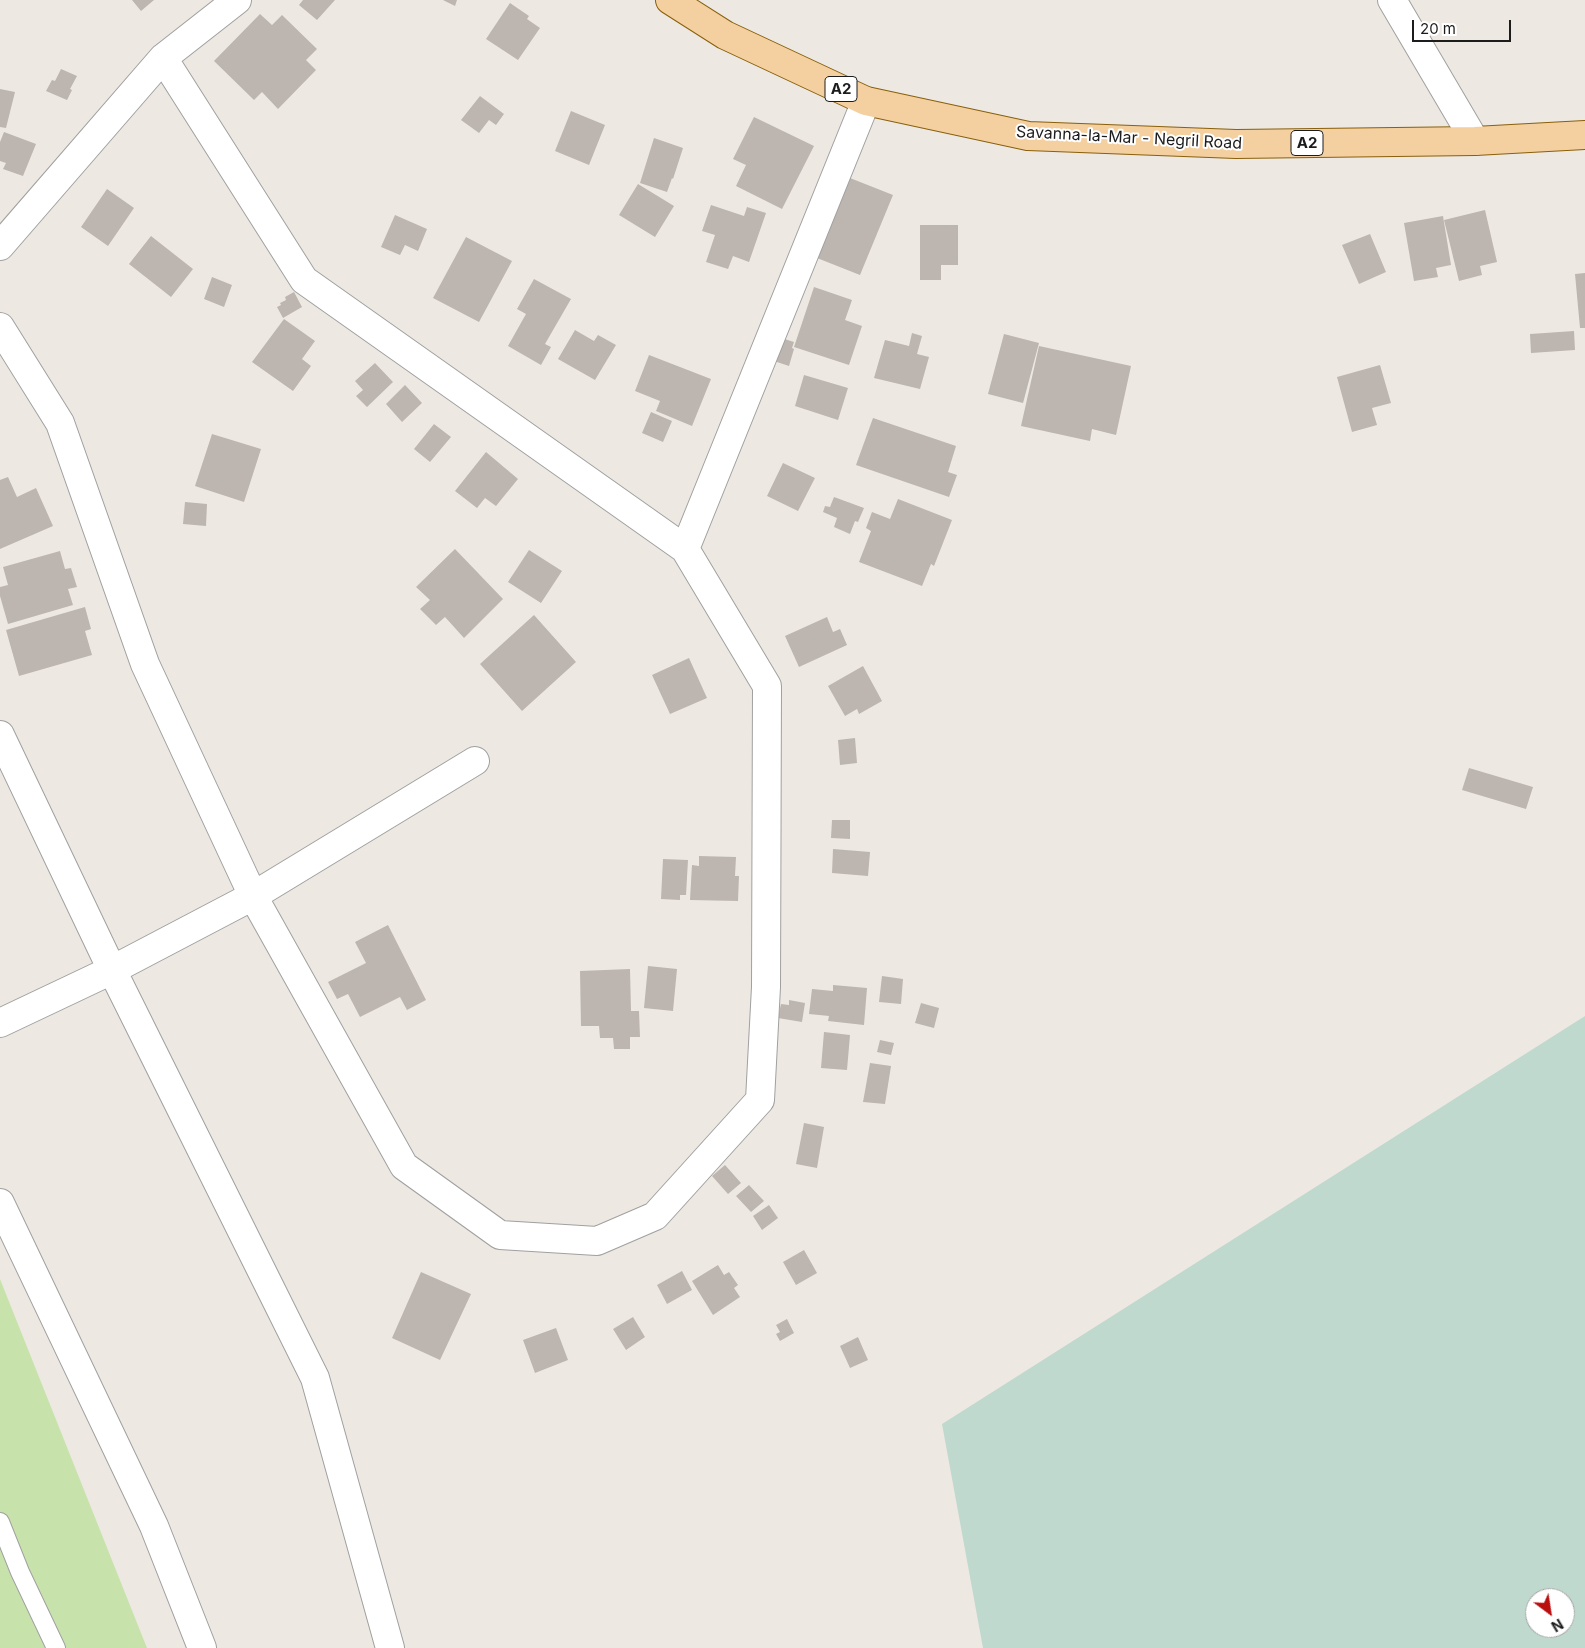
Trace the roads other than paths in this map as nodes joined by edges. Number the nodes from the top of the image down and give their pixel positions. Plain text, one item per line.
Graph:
1 (237, 0) edge
2 (670, 0) edge
3 (1392, 0) edge
4 (163, 58) junction
5 (866, 101) junction
6 (1585, 134) edge
7 (1475, 141) junction
8 (0, 246) edge
9 (0, 327) edge
10 (685, 549) junction
11 (0, 735) edge
12 (475, 761) dead end
13 (253, 896) junction
14 (112, 970) junction
15 (0, 1023) edge
16 (0, 1203) edge
17 (0, 1522) edge
18 (56, 1648) edge
19 (202, 1648) edge
20 (390, 1648) edge

1 - 4 street
2 - 5 main road, Savanna-la-Mar - Negril Road / A2
3 - 7 street
4 - 8 street
4 - 10 street
5 - 7 main road, Savanna-la-Mar - Negril Road / A2
5 - 10 street
6 - 7 main road, Savanna-la-Mar - Negril Road / A2
9 - 13 street
10 - 13 street
11 - 14 street
12 - 13 street
13 - 14 street
14 - 15 street
14 - 20 street
16 - 19 street
17 - 18 lane

